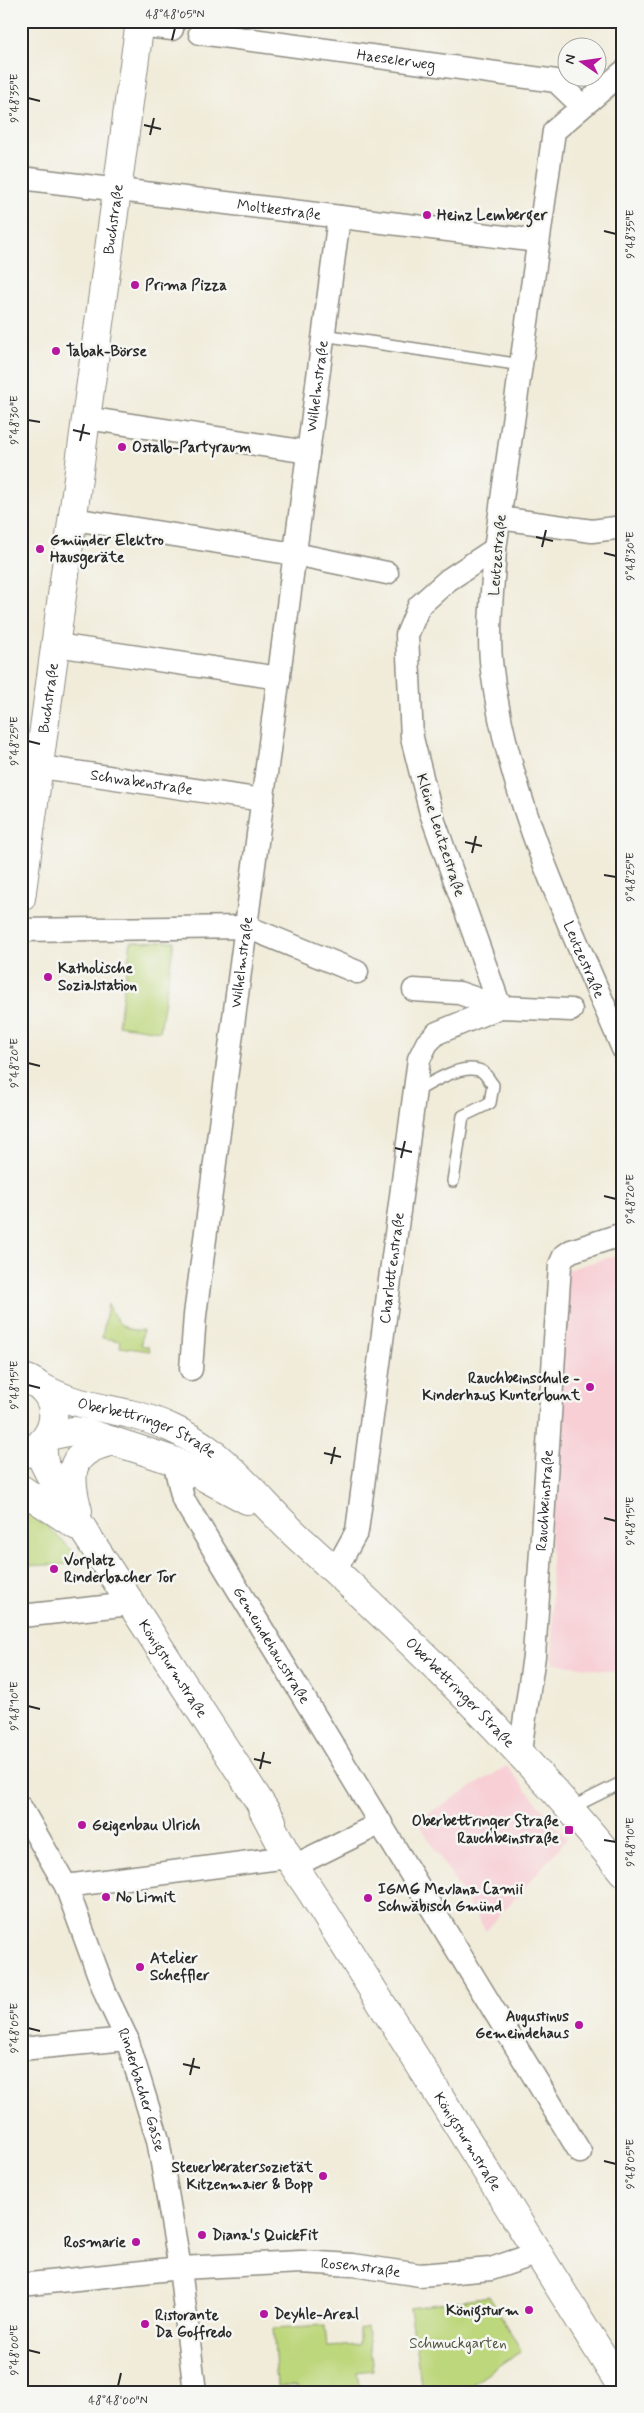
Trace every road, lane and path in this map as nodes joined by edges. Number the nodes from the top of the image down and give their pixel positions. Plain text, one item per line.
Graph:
1 (140, 23) edge
2 (172, 29) dead end
3 (200, 33) dead end
4 (623, 72) edge
5 (582, 106) junction
6 (21, 178) edge
7 (117, 191) junction
8 (339, 217) junction
9 (538, 241) junction
10 (324, 335) junction
11 (522, 365) junction
12 (86, 418) junction
13 (308, 452) junction
14 (500, 518) junction
15 (73, 519) junction
16 (623, 527) edge
17 (495, 549) junction
18 (295, 554) junction
19 (387, 573) dead end
20 (56, 645) junction
21 (279, 678) junction
22 (30, 765) edge
23 (263, 800) junction
24 (21, 898) edge
25 (247, 927) junction
26 (21, 930) edge
27 (357, 972) dead end
28 (414, 990) dead end
29 (500, 1007) junction
30 (571, 1010) dead end
31 (615, 1014) edge
32 (623, 1049) edge
33 (414, 1092) junction
34 (453, 1181) dead end
35 (623, 1234) edge
36 (191, 1369) dead end
37 (31, 1382) edge
38 (113, 1441) junction
39 (37, 1445) edge
40 (174, 1461) junction
41 (21, 1462) edge
42 (21, 1489) edge
43 (285, 1525) junction
44 (84, 1531) junction
45 (335, 1571) junction
46 (131, 1604) junction
47 (21, 1616) edge
48 (520, 1752) junction
49 (623, 1782) edge
50 (21, 1808) edge
51 (571, 1808) junction
52 (381, 1823) junction
53 (295, 1860) junction
54 (623, 1872) edge
55 (66, 1886) junction
56 (127, 2039) junction
57 (21, 2049) edge
58 (580, 2152) dead end
59 (538, 2253) junction
60 (180, 2268) junction
61 (21, 2285) edge
62 (623, 2389) edge
63 (195, 2392) edge

1 - 2 street
1 - 7 street, Buchstraße
3 - 5 street, Haeselerweg
4 - 5 street, Leutzestraße
5 - 9 street, Leutzestraße
6 - 7 street, Moltkestraße
7 - 8 street, Moltkestraße
7 - 12 street, Buchstraße
8 - 9 street, Moltkestraße
8 - 10 street, Wilhelmstraße
9 - 11 street, Leutzestraße
10 - 11 lane
10 - 13 street, Wilhelmstraße
11 - 14 street, Leutzestraße
12 - 13 street
12 - 15 street, Buchstraße
13 - 18 street, Wilhelmstraße
14 - 16 street
14 - 17 street, Leutzestraße
15 - 18 street
15 - 20 street, Buchstraße
17 - 29 street, Kleine Leutzestraße
17 - 31 street, Leutzestraße
18 - 19 street
18 - 21 street, Wilhelmstraße
20 - 21 street, Buchstraße
20 - 22 street, Buchstraße
21 - 23 street, Wilhelmstraße
22 - 23 street, Schwabenstraße
22 - 24 street, Buchstraße
23 - 25 street, Wilhelmstraße
25 - 26 street
25 - 27 street
25 - 36 street, Wilhelmstraße
28 - 29 street
29 - 30 street
29 - 33 street, Charlottenstraße
31 - 32 street, Leutzestraße
33 - 34 lane
33 - 45 street, Charlottenstraße
35 - 48 street, Rauchbeinstraße
37 - 39 street
37 - 43 street, Oberbettringer Straße
38 - 39 street, Oberbettringer Straße
38 - 40 street, Oberbettringer Straße
38 - 44 street
39 - 44 street, Königsturmstraße
40 - 43 street, Oberbettringer Straße
40 - 52 street, Gemeindehausstraße
41 - 44 street, Königsturmstraße
42 - 44 street
43 - 45 street, Oberbettringer Straße
44 - 46 street, Königsturmstraße
45 - 48 street, Oberbettringer Straße
46 - 47 street
46 - 53 street, Königsturmstraße
48 - 51 street, Oberbettringer Straße
49 - 51 lane
50 - 55 street, Rinderbacher Gasse
51 - 54 street, Oberbettringer Straße
52 - 53 street
52 - 58 street, Gemeindehausstraße
53 - 55 street
53 - 59 street, Königsturmstraße
55 - 56 street, Rinderbacher Gasse
56 - 57 street
56 - 60 street, Rinderbacher Gasse
59 - 60 street, Rosenstraße
59 - 62 street, Königsturmstraße
60 - 61 street, Rosenstraße
60 - 63 street, Rinderbacher Gasse

